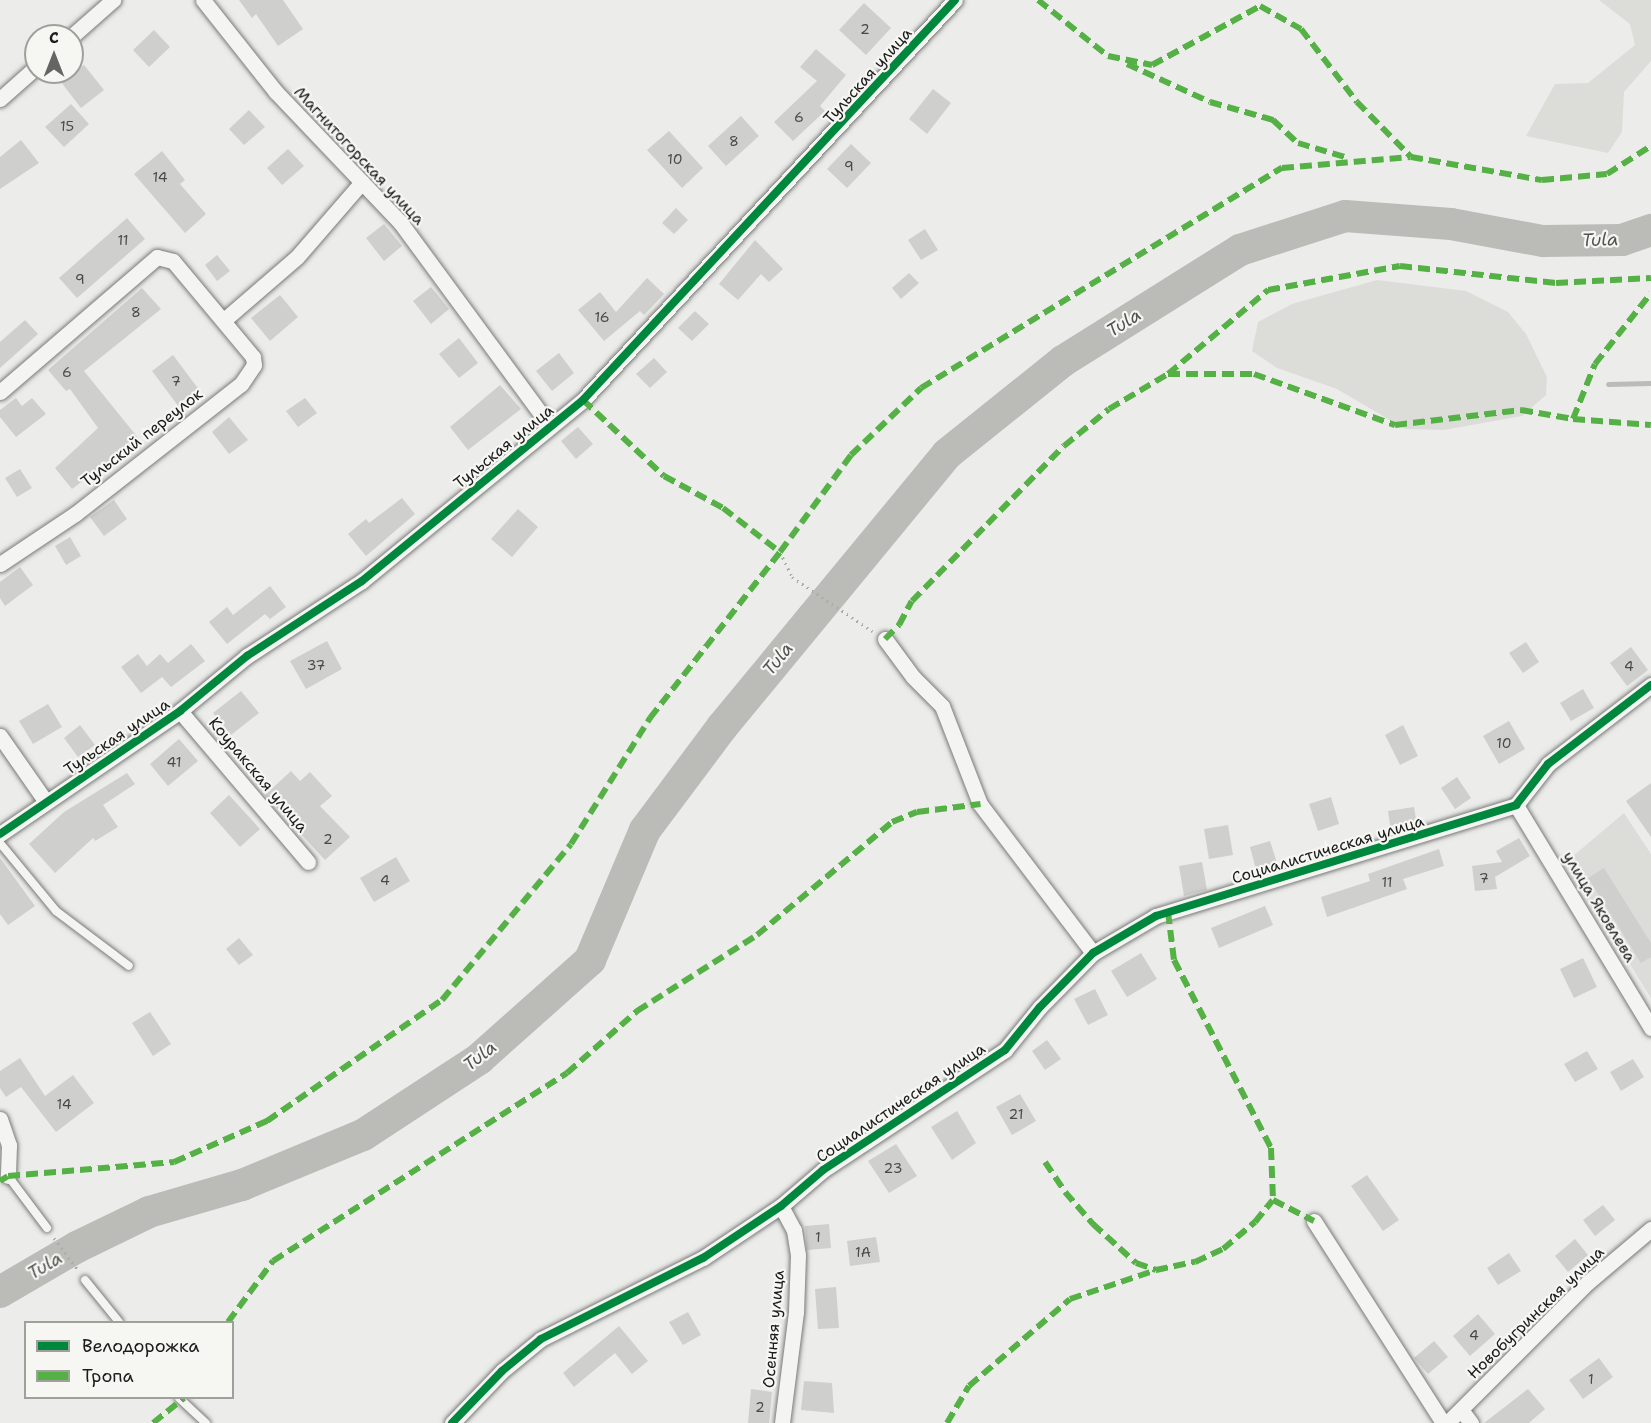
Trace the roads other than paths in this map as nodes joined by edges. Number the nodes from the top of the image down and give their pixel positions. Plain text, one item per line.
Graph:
1 (113, 0) edge
2 (203, 0) edge
3 (955, 0) edge
4 (84, 25) edge
5 (24, 78) edge
6 (0, 99) edge
7 (362, 182) junction
8 (224, 320) junction
9 (0, 392) edge
10 (550, 426) junction
11 (0, 564) edge
12 (885, 639) dead end
13 (1651, 685) edge
14 (180, 711) junction
15 (0, 736) edge
16 (45, 802) junction
17 (1516, 805) junction
18 (0, 834) edge
19 (0, 843) edge
20 (308, 862) dead end
21 (1093, 953) junction
22 (129, 966) dead end
23 (1651, 1028) edge
24 (0, 1119) edge
25 (8, 1176) joint
26 (781, 1206) junction
27 (1314, 1221) dead end
28 (46, 1228) road end
29 (1651, 1229) edge
30 (85, 1280) road end
31 (117, 1321) edge
32 (180, 1399) edge
33 (1466, 1417) edge
34 (207, 1423) edge
35 (452, 1423) edge
36 (782, 1423) edge
37 (1445, 1423) edge

1 - 4 street
2 - 7 street, Магнитогорская улица
3 - 10 street, Тульская улица
5 - 6 street
7 - 8 street
7 - 10 street, Магнитогорская улица
8 - 9 street
8 - 11 street, Тульский переулок
10 - 14 street, Тульская улица
12 - 21 street
13 - 17 street
14 - 16 street, Тульская улица
14 - 20 street, Коуракская улица
15 - 16 street
16 - 18 street, Тульская улица
17 - 21 street, Социалистическая улица
17 - 23 street, улица Яковлева
19 - 22 lane
21 - 26 street, Социалистическая улица
24 - 25 street
25 - 28 lane
26 - 35 street, Социалистическая улица
26 - 36 street, Осенняя улица
27 - 37 street
29 - 33 street, Новобугринская улица
30 - 31 lane
32 - 34 lane
33 - 37 street, Новобугринская улица

